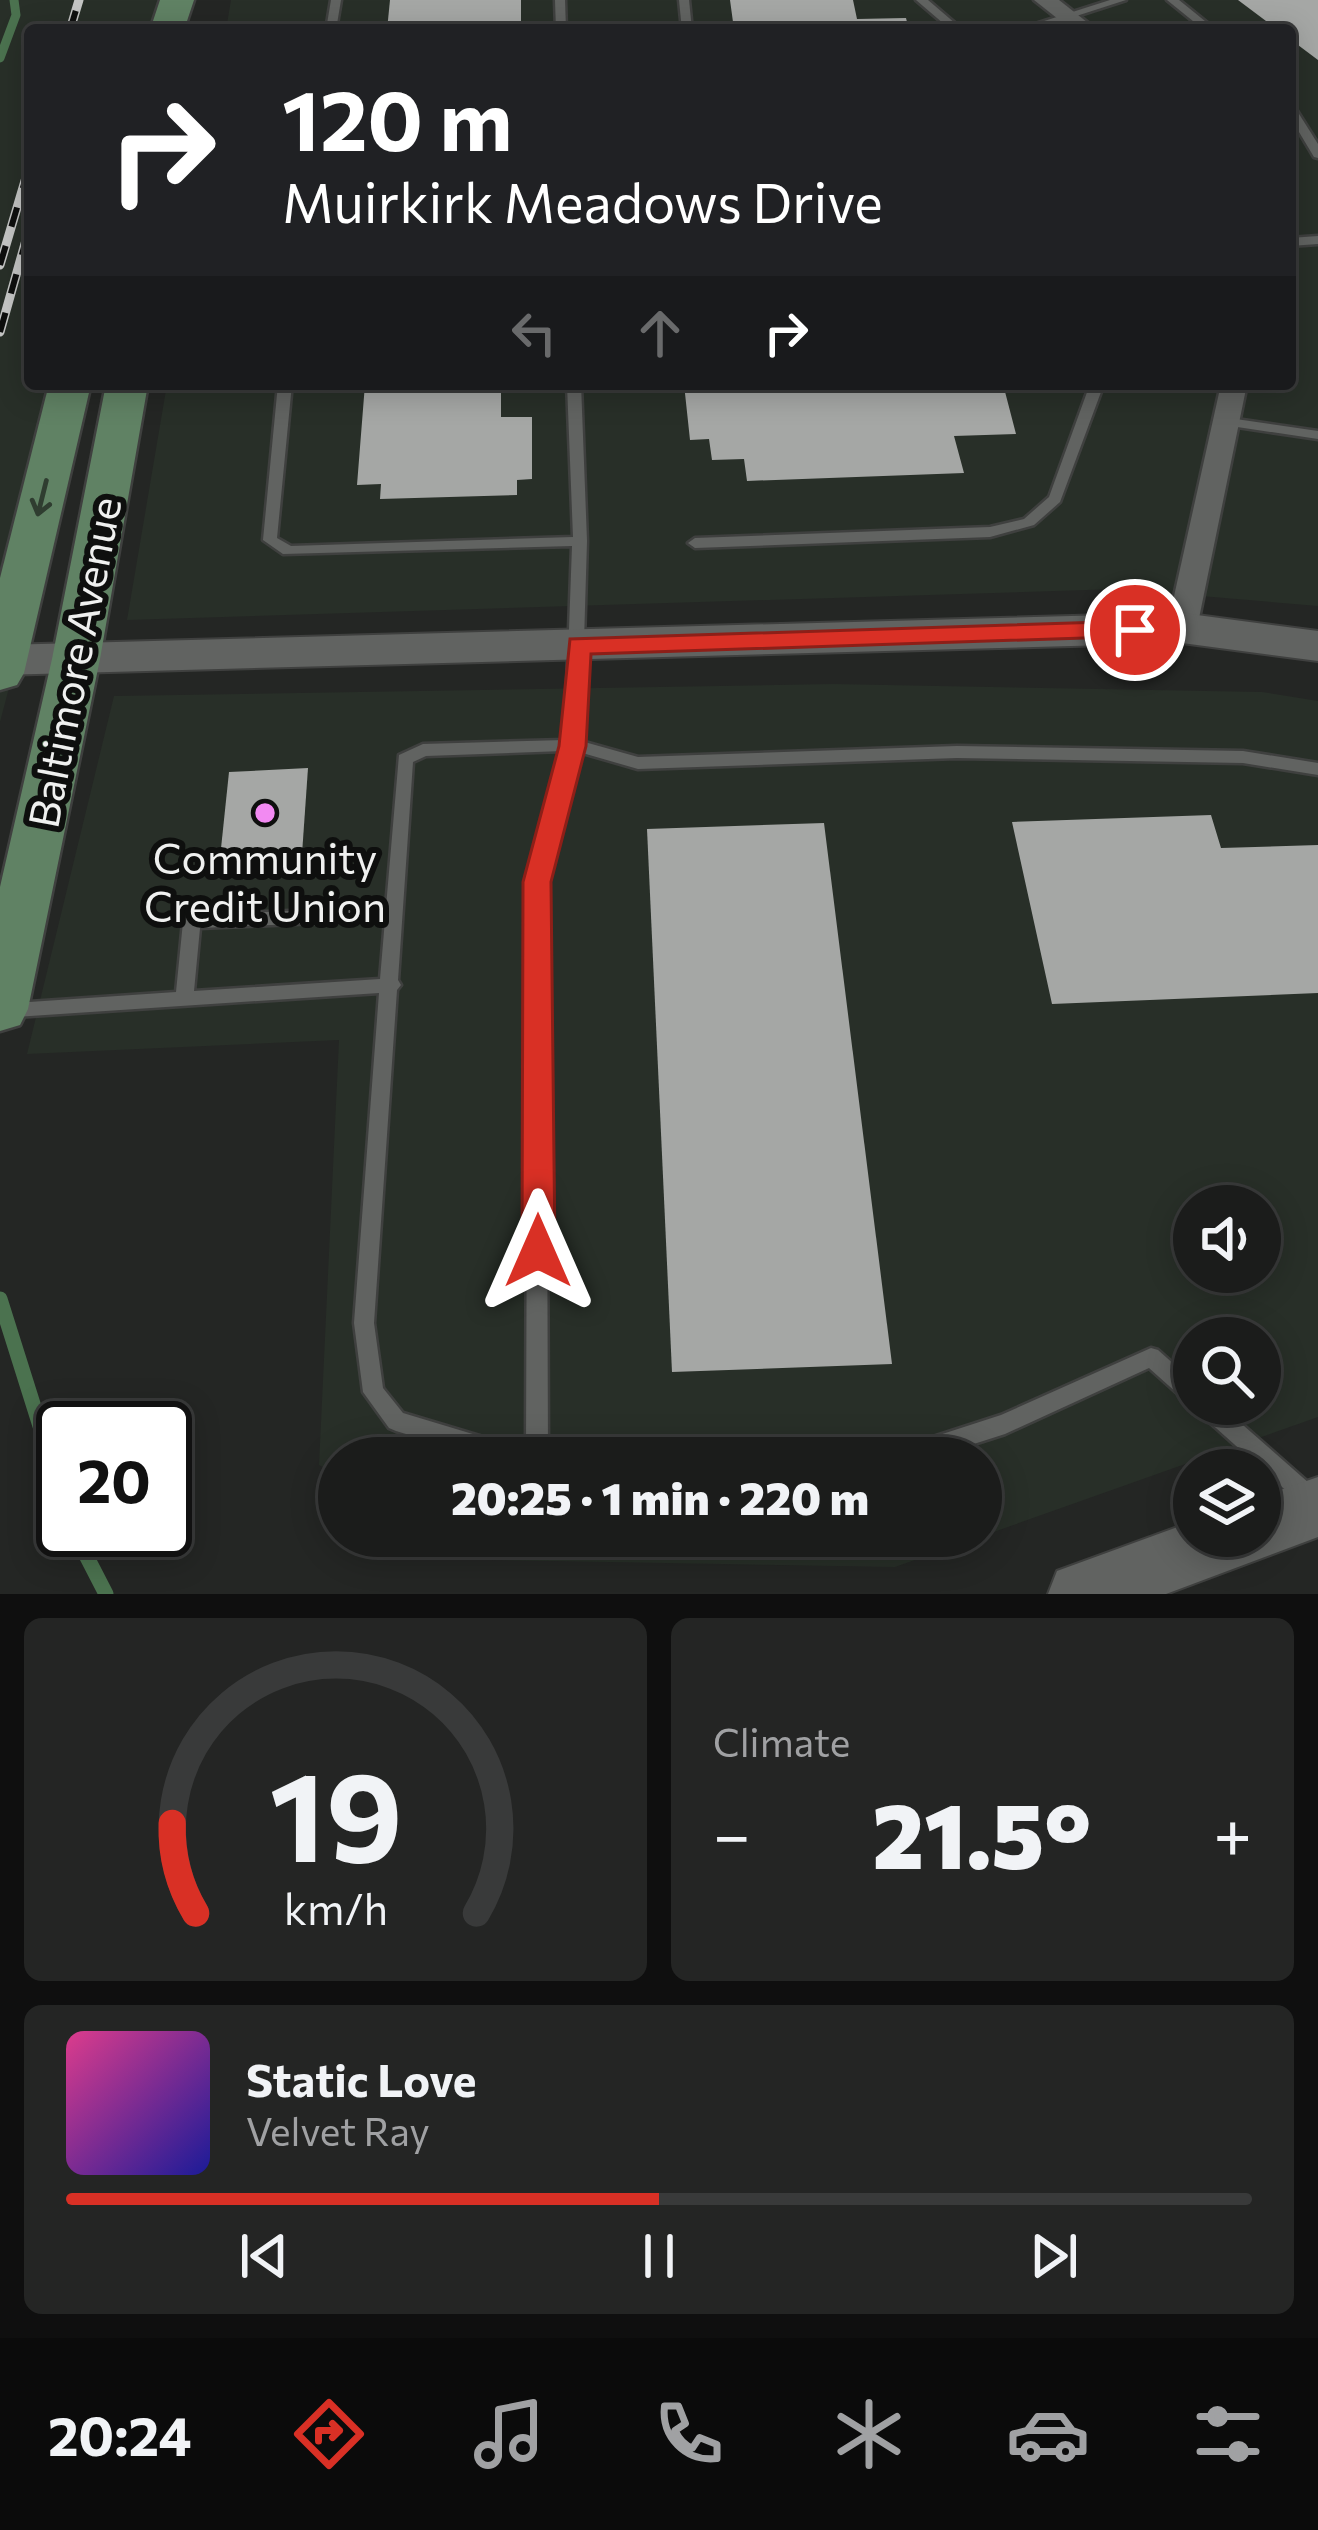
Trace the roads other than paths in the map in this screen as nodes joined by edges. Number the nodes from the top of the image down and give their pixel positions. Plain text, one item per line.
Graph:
1 (921, 0) edge
2 (1045, 0) edge
3 (1121, 0) edge
4 (1172, 0) edge
5 (1066, 16) junction
6 (951, 24) edge
7 (1040, 24) edge
8 (1077, 24) edge
9 (1203, 24) edge
10 (1296, 118) edge
11 (1318, 154) edge
12 (69, 390) edge
13 (126, 390) edge
14 (284, 390) edge
15 (574, 390) edge
16 (1094, 390) edge
17 (1233, 390) edge
18 (1228, 422) junction
19 (1318, 435) edge
20 (580, 541) junction
21 (695, 543) dead end
22 (1181, 628) junction
23 (579, 646) junction
24 (1318, 646) edge
25 (76, 659) junction
26 (2, 666) edge
27 (573, 746) junction
28 (1318, 769) edge
29 (394, 913) junction
30 (392, 985) junction
31 (184, 998) junction
32 (0, 1010) edge
33 (1173, 1376) edge
34 (1227, 1425) edge
35 (450, 1437) edge
36 (537, 1437) edge
37 (964, 1437) edge
38 (1318, 1506) edge
39 (1281, 1520) edge
40 (1181, 1557) edge
41 (1080, 1594) edge

1 - 6 lane
2 - 5 street
3 - 5 lane
4 - 9 lane
5 - 7 lane
5 - 8 street
10 - 11 lane
12 -> 26 main road, Baltimore Avenue
13 - 25 main road, Baltimore Avenue
14 - 20 lane
15 - 20 lane
16 - 21 lane
17 - 18 street
18 - 19 lane
18 - 22 street
20 - 23 lane
22 - 23 main road
22 - 24 main road
23 - 25 main road
23 - 27 lane
25 - 26 main road
25 - 32 main road, Baltimore Avenue
27 - 28 lane
27 - 29 lane
27 - 36 lane
29 - 30 lane
29 - 31 lane
30 - 31 lane
30 - 35 lane
31 - 32 lane
33 - 37 lane
34 - 38 lane
38 - 39 main road
40 - 41 main road

